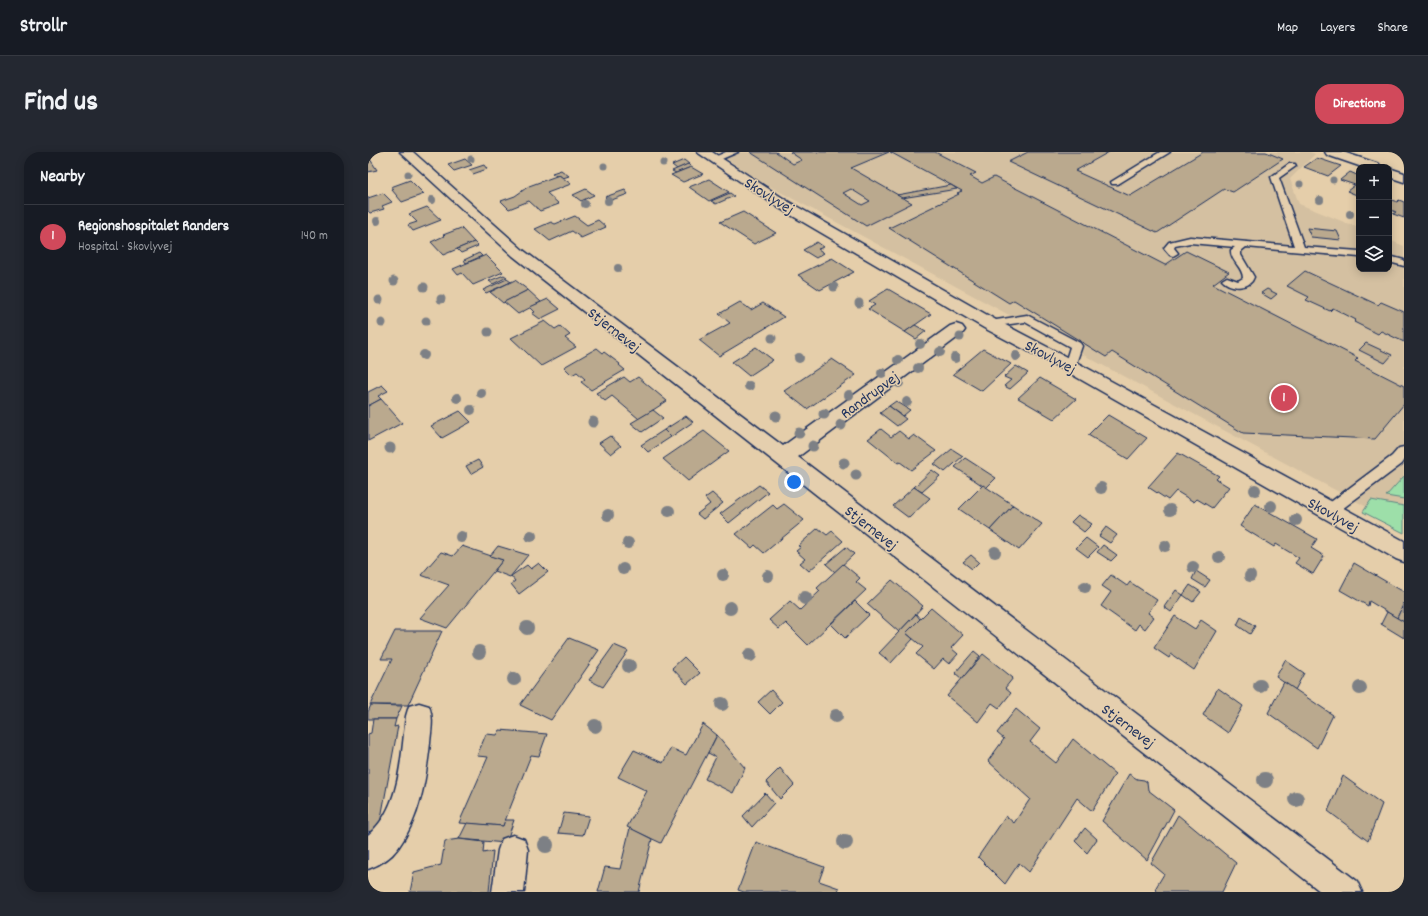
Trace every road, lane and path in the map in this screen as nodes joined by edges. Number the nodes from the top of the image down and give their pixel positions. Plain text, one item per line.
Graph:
1 (406, 152) edge
2 (734, 152) edge
3 (1166, 152) edge
4 (1332, 152) edge
5 (709, 156) edge
6 (1366, 164) edge
7 (1292, 166) dead end
8 (1392, 173) edge
9 (1404, 178) edge
10 (1115, 182) dead end
11 (1243, 245) junction
12 (1300, 249) junction
13 (1173, 253) dead end
14 (1356, 254) edge
15 (1392, 260) edge
16 (1404, 264) edge
17 (1227, 280) dead end
18 (956, 330) dead end
19 (1404, 452) edge
20 (782, 458) junction
21 (1329, 512) junction
22 (1404, 552) edge
23 (420, 716) dead end
24 (513, 850) dead end
25 (368, 854) edge
26 (508, 892) edge
27 (1346, 892) edge

1 - 20 street, Stjernevej
2 - 5 lane
3 - 10 lane
4 - 6 street
5 - 21 street, Skovlyvej
7 - 12 lane
8 - 9 street
11 - 12 lane
11 - 13 lane
11 - 17 lane
12 - 14 lane
15 - 16 lane
18 - 20 street, Randrupvej
19 - 21 lane
20 - 27 street, Stjernevej
21 - 22 street, Skovlyvej
23 - 25 street
24 - 26 street

